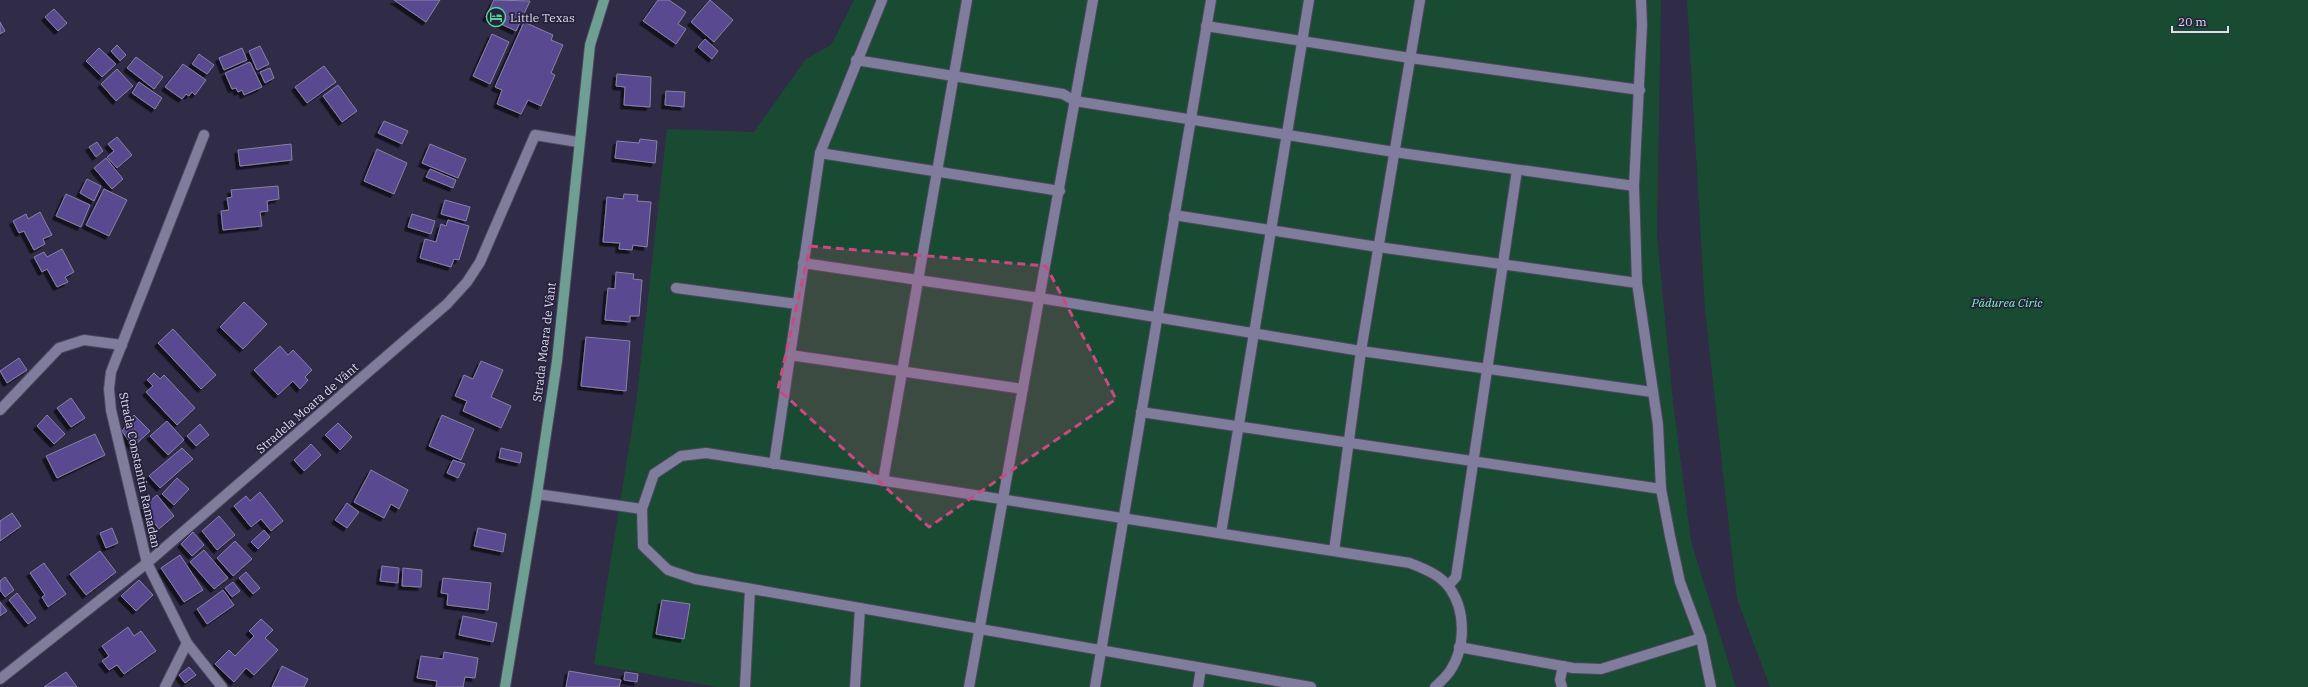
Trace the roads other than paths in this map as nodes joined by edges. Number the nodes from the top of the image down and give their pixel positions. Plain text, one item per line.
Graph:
1 (604, 0) edge
2 (882, 0) edge
3 (967, 0) edge
4 (1093, 0) edge
5 (1211, 0) edge
6 (1309, 0) edge
7 (1420, 0) edge
8 (1641, 0) edge
9 (1206, 26) junction
10 (1301, 40) junction
11 (1410, 58) junction
12 (856, 60) junction
13 (954, 76) junction
14 (1640, 90) junction
15 (1076, 101) junction
16 (1190, 121) junction
17 (204, 135) dead end
18 (1286, 135) junction
19 (578, 142) junction
20 (1394, 152) junction
21 (820, 153) junction
22 (1517, 170) junction
23 (937, 171) junction
24 (1634, 186) junction
25 (1060, 190) junction
26 (1174, 215) junction
27 (1270, 231) junction
28 (1378, 247) junction
29 (803, 263) junction
30 (1503, 266) junction
31 (918, 279) junction
32 (1636, 283) junction
33 (676, 288) dead end
34 (1040, 298) junction
35 (797, 304) junction
36 (1157, 319) junction
37 (1253, 334) junction
38 (122, 344) junction
39 (1361, 351) junction
40 (790, 355) junction
41 (1487, 370) junction
42 (902, 371) junction
43 (1023, 389) junction
44 (1652, 392) junction
45 (0, 410) edge
46 (1141, 412) junction
47 (1238, 427) junction
48 (1348, 444) junction
49 (1474, 462) junction
50 (774, 464) junction
51 (883, 481) junction
52 (1661, 489) junction
53 (537, 494) junction
54 (1002, 500) junction
55 (642, 509) junction
56 (1123, 518) junction
57 (1221, 533) junction
58 (1334, 551) junction
59 (147, 563) junction
60 (1448, 586) junction
61 (750, 589) junction
62 (860, 608) junction
63 (979, 629) junction
64 (1700, 638) junction
65 (187, 643) junction
66 (1459, 647) junction
67 (1100, 651) junction
68 (1563, 666) junction
69 (1201, 668) junction
70 (0, 679) edge
71 (165, 687) edge
72 (222, 687) edge
73 (505, 687) edge
74 (745, 687) edge
75 (855, 687) edge
76 (969, 687) edge
77 (1095, 687) edge
78 (1198, 687) edge
79 (1312, 687) edge
80 (1435, 687) edge
81 (1562, 687) edge
82 (1711, 687) edge

1 - 19 main road, Strada Moara de Vânt
2 - 12 street
3 - 13 street
4 - 15 street
5 - 9 street
6 - 10 street
7 - 11 street
8 - 14 street
9 - 10 street
9 - 16 street
10 - 11 street
10 - 18 street
11 - 14 street
11 - 20 street
12 - 13 street
12 - 21 street
13 - 15 street
13 - 23 street
14 - 24 street
15 - 16 street
15 - 25 street
16 - 18 street
16 - 26 street
17 - 38 street, Strada Constantin Ramadan
18 - 20 street
18 - 27 street
19 - 53 main road, Strada Moara de Vânt
19 - 59 street, Stradela Moara de Vânt
20 - 22 street
20 - 28 street
21 - 23 street
21 - 29 street
22 - 24 street
22 - 30 street
23 - 25 street
23 - 31 street
24 - 32 street
25 - 34 street
26 - 27 street
26 - 36 street
27 - 28 street
27 - 37 street
28 - 30 street
28 - 39 street
29 - 31 street
29 - 35 street
30 - 32 street
30 - 41 street
31 - 34 street
31 - 42 street
32 - 44 street
33 - 35 street
34 - 36 street
34 - 43 street
35 - 40 street
36 - 37 street
36 - 46 street
37 - 39 street
37 - 47 street
38 - 45 street
38 - 59 street, Strada Constantin Ramadan
39 - 41 street
39 - 48 street
40 - 42 street
40 - 50 street
41 - 44 street
41 - 49 street
42 - 43 street
42 - 51 street
43 - 54 street
44 - 52 street
46 - 47 street
46 - 56 street
47 - 48 street
47 - 57 street
48 - 49 street
48 - 58 street
49 - 52 street
49 - 60 street
50 - 51 street
50 - 55 street
51 - 54 street
52 - 64 street
53 - 55 street
53 - 73 main road, Strada Moara de Vânt
54 - 56 street
54 - 63 street
55 - 61 street
56 - 57 street
56 - 67 street
57 - 58 street
58 - 60 street
59 - 65 street, Strada Constantin Ramadan
59 - 70 street, Stradela Moara de Vânt
60 - 66 street
61 - 62 street
61 - 74 street
62 - 63 street
62 - 75 street
63 - 67 street
63 - 76 street
64 - 68 street
64 - 82 street
65 - 71 street
65 - 72 street, Strada Constantin Ramadan
66 - 68 street
66 - 80 street
67 - 69 street
67 - 77 street
68 - 81 street
69 - 78 street
69 - 79 street

